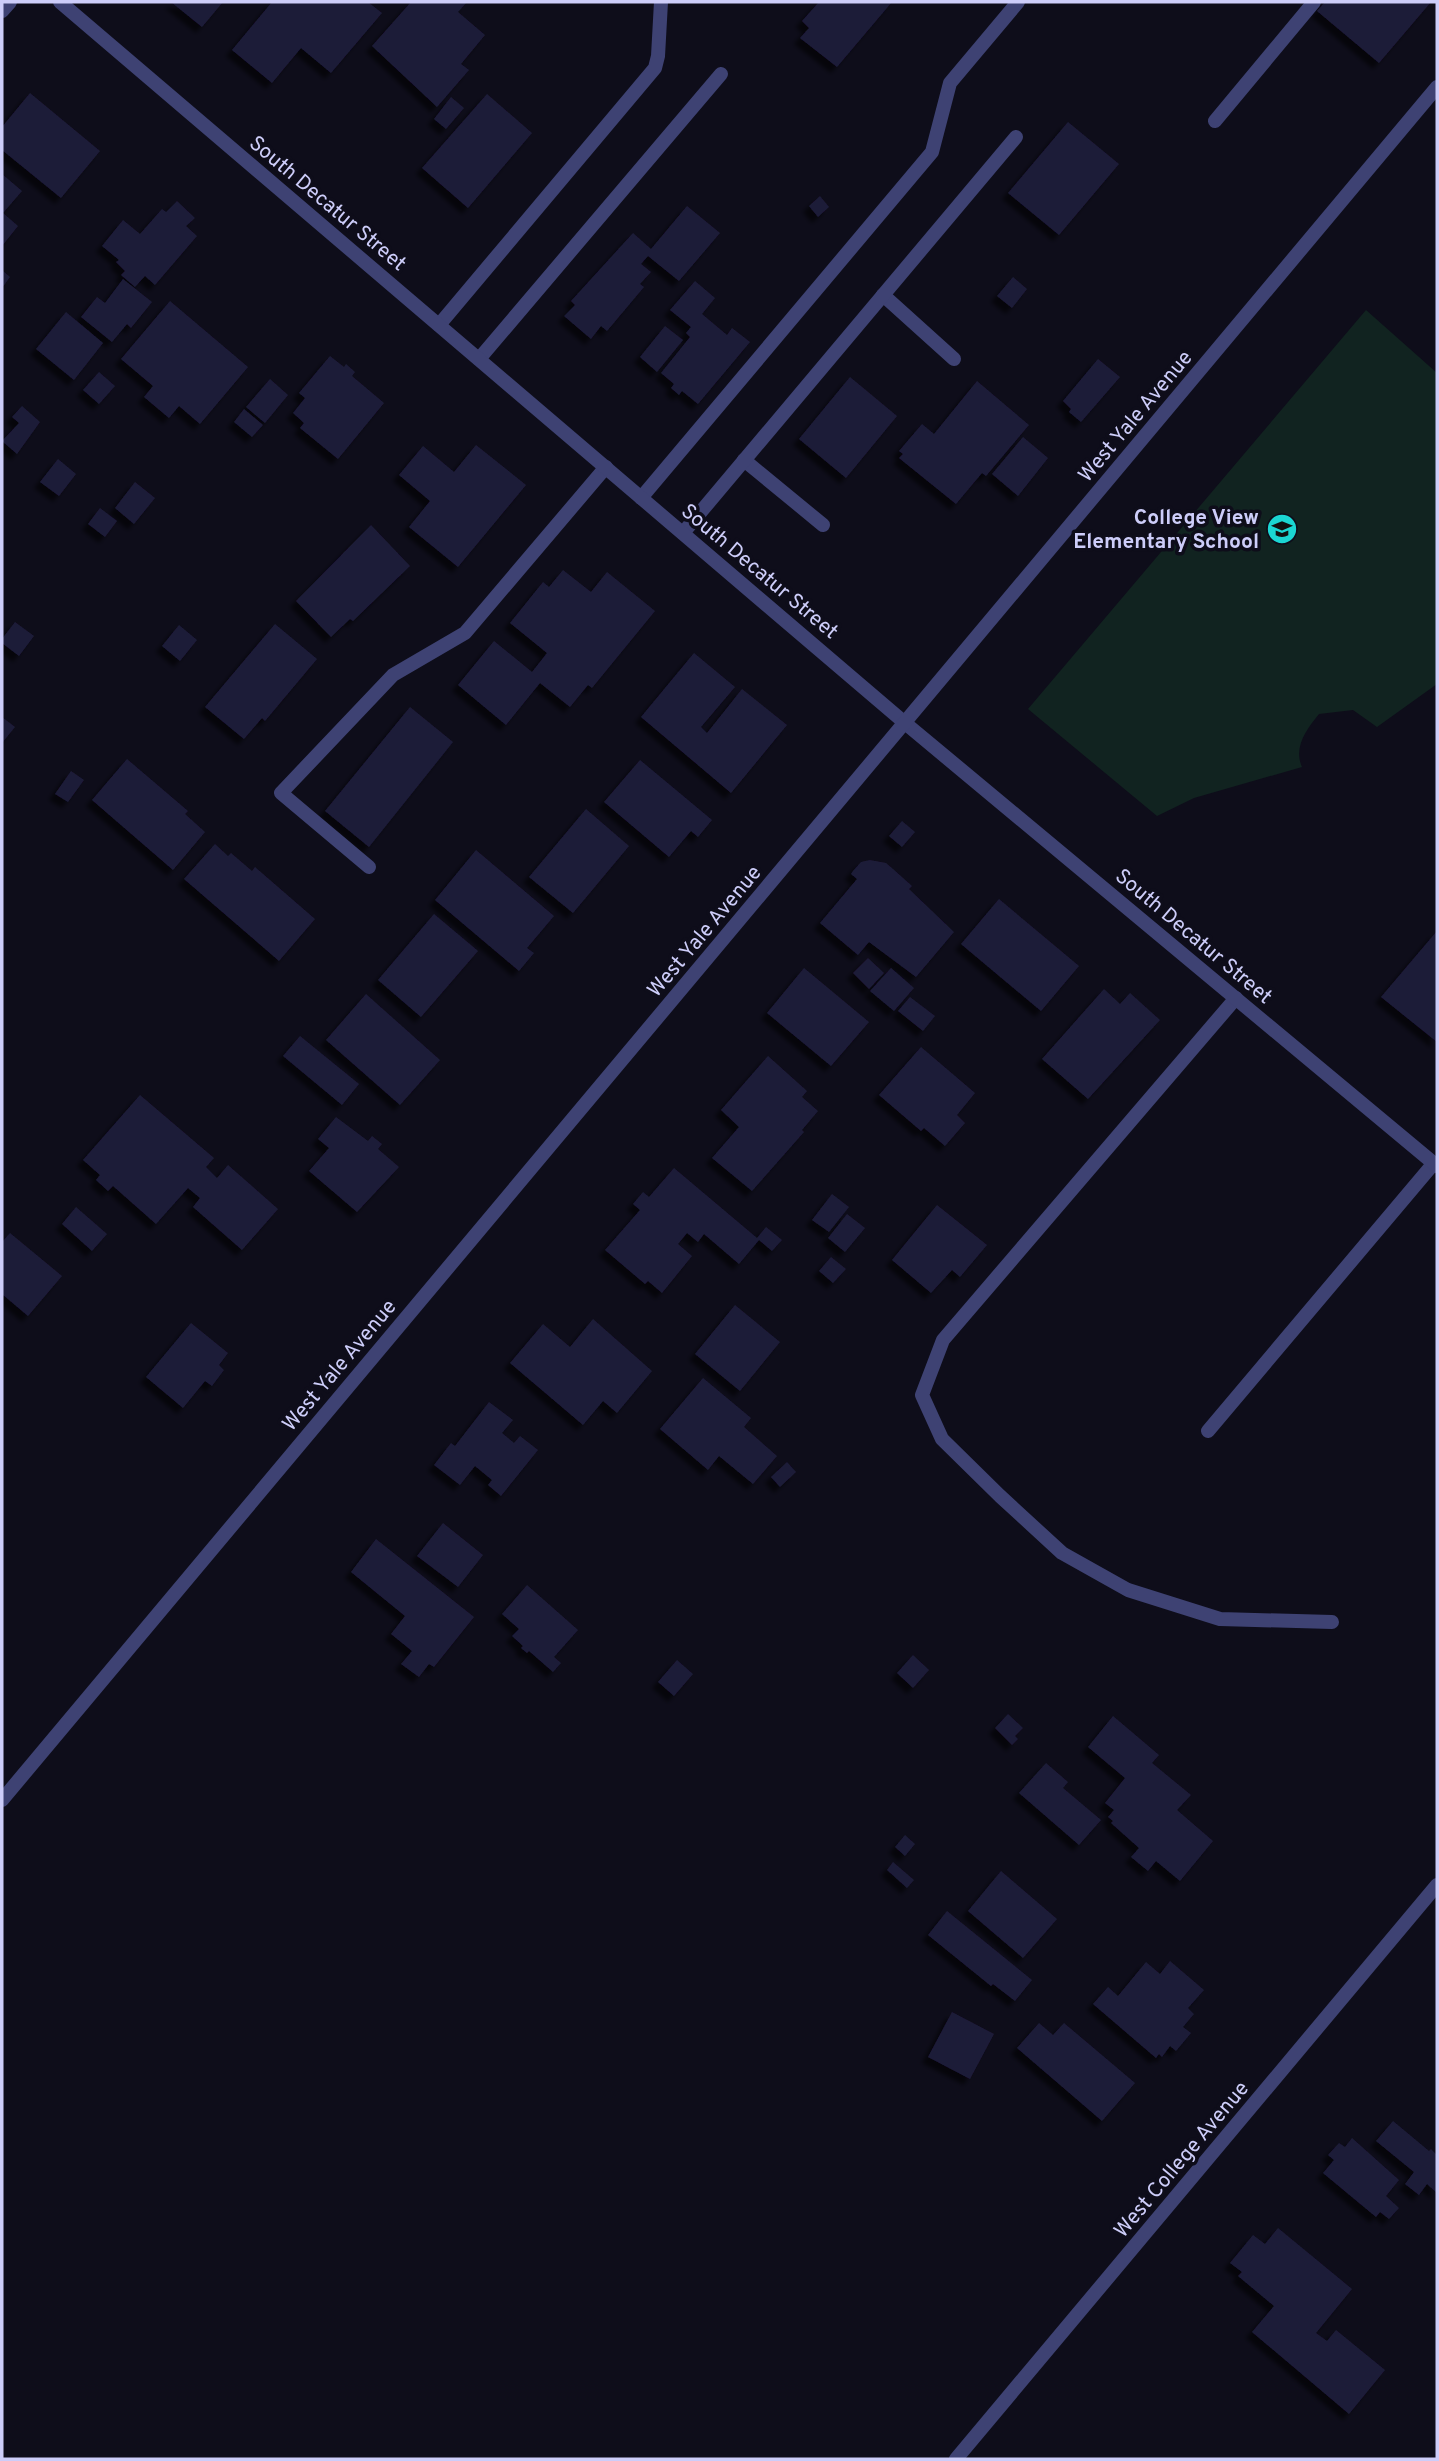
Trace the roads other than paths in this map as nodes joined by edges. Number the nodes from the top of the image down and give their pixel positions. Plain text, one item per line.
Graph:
1 (10, 2) edge
2 (60, 2) edge
3 (661, 2) edge
4 (1018, 2) edge
5 (1314, 2) edge
6 (2, 11) edge
7 (721, 74) dead end
8 (1437, 88) edge
9 (1215, 121) dead end
10 (1016, 137) dead end
11 (883, 295) junction
12 (439, 325) junction
13 (479, 359) junction
14 (954, 359) dead end
15 (744, 460) junction
16 (606, 467) junction
17 (641, 498) junction
18 (823, 525) dead end
19 (683, 533) junction
20 (905, 723) junction
21 (369, 867) dead end
22 (1236, 998) junction
23 (1435, 1165) edge
24 (1208, 1431) dead end
25 (1332, 1622) dead end
26 (2, 1800) edge
27 (1437, 1885) edge
28 (956, 2459) edge

1 - 6 street
2 - 12 street, South Decatur Street
3 - 12 street
4 - 17 street
5 - 9 street
7 - 13 street
8 - 20 street, West Yale Avenue
10 - 11 street
11 - 14 street
11 - 15 street
12 - 13 street, South Decatur Street
13 - 16 street, South Decatur Street
15 - 18 street
15 - 19 street
16 - 17 street, South Decatur Street
16 - 21 street
17 - 19 street, South Decatur Street
19 - 20 street, South Decatur Street
20 - 22 street, South Decatur Street
20 - 26 street, West Yale Avenue
22 - 23 street, South Decatur Street
22 - 25 street
23 - 24 street
27 - 28 street, West College Avenue

